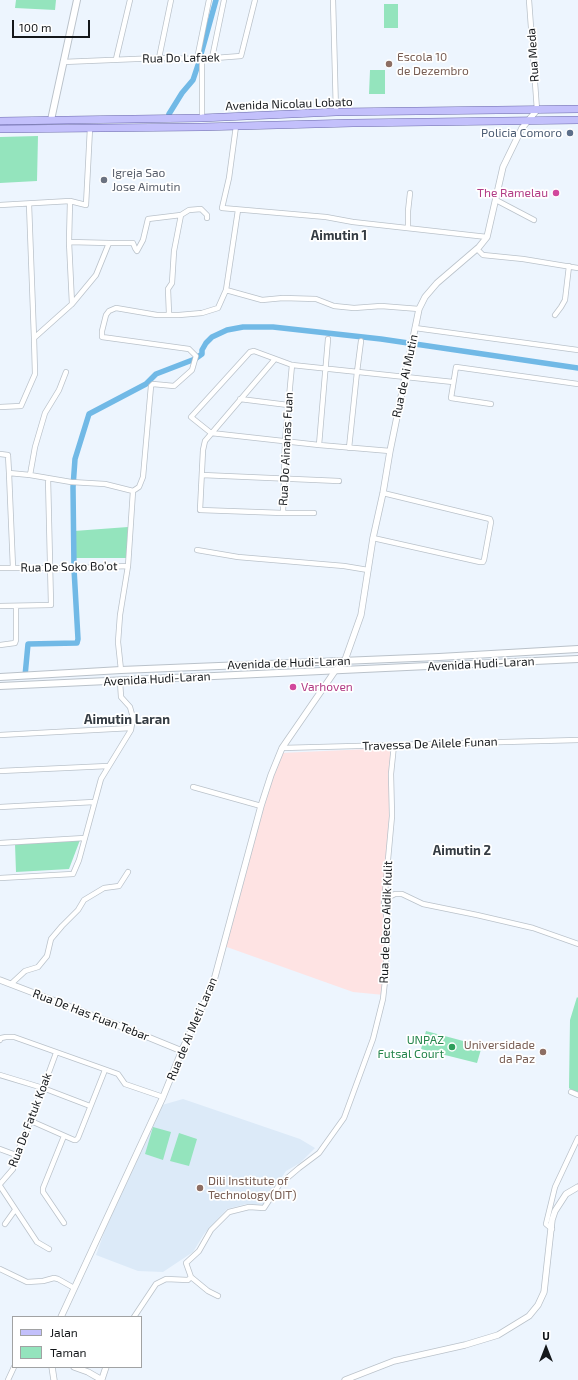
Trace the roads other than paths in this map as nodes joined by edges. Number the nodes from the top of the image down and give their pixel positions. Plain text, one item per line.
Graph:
1 (77, 0) edge
2 (130, 0) edge
3 (171, 0) edge
4 (209, 0) edge
5 (224, 0) edge
6 (255, 0) edge
7 (333, 0) edge
8 (529, 0) edge
9 (159, 58) junction
10 (212, 58) junction
11 (116, 59) junction
12 (199, 59) junction
13 (64, 62) junction
14 (578, 109) edge
15 (537, 110) junction
16 (336, 112) junction
17 (221, 117) junction
18 (202, 118) junction
19 (0, 120) edge
20 (51, 120) junction
21 (527, 120) junction
22 (578, 120) edge
23 (221, 126) junction
24 (236, 126) junction
25 (90, 128) junction
26 (0, 129) edge
27 (410, 193) dead end
28 (496, 200) junction
29 (70, 201) junction
30 (29, 204) junction
31 (0, 205) edge
32 (238, 210) junction
33 (181, 215) junction
34 (207, 218) dead end
35 (534, 220) dead end
36 (408, 227) junction
37 (487, 237) junction
38 (69, 242) junction
39 (109, 243) junction
40 (477, 249) junction
41 (570, 266) junction
42 (578, 268) edge
43 (226, 290) junction
44 (72, 304) junction
45 (419, 309) junction
46 (168, 314) junction
47 (555, 315) dead end
48 (415, 328) junction
49 (34, 338) junction
50 (328, 339) dead end
51 (361, 341) dead end
52 (578, 350) edge
53 (275, 359) junction
54 (292, 365) junction
55 (326, 369) junction
56 (66, 372) dead end
57 (356, 372) junction
58 (405, 377) junction
59 (453, 382) junction
60 (578, 384) edge
61 (240, 399) junction
62 (492, 404) dead end
63 (288, 405) junction
64 (0, 407) edge
65 (211, 433) junction
66 (285, 442) junction
67 (319, 445) junction
68 (349, 448) junction
69 (390, 451) junction
70 (0, 454) edge
71 (9, 473) junction
72 (30, 475) junction
73 (202, 475) junction
74 (284, 477) junction
75 (48, 478) junction
76 (339, 480) dead end
77 (132, 491) junction
78 (383, 493) junction
79 (283, 513) junction
80 (314, 513) dead end
81 (373, 538) junction
82 (197, 550) dead end
83 (128, 566) junction
84 (0, 568) edge
85 (13, 568) junction
86 (49, 568) junction
87 (368, 570) junction
88 (0, 606) edge
89 (16, 606) junction
90 (0, 645) edge
91 (578, 650) edge
92 (578, 659) edge
93 (345, 660) junction
94 (121, 670) junction
95 (335, 671) junction
96 (0, 677) edge
97 (120, 681) junction
98 (0, 686) edge
99 (131, 728) junction
100 (0, 735) edge
101 (578, 740) edge
102 (394, 745) junction
103 (282, 748) junction
104 (108, 766) junction
105 (0, 771) edge
106 (193, 787) dead end
107 (94, 802) junction
108 (0, 806) edge
109 (261, 806) junction
110 (85, 838) junction
111 (0, 843) edge
112 (128, 872) dead end
113 (0, 878) edge
114 (384, 903) junction
115 (578, 944) edge
116 (0, 980) edge
117 (11, 984) junction
118 (0, 1040) edge
119 (182, 1051) junction
120 (56, 1053) junction
121 (106, 1070) junction
122 (0, 1075) edge
123 (43, 1088) junction
124 (571, 1092) dead end
125 (578, 1095) edge
126 (163, 1097) junction
127 (90, 1106) junction
128 (31, 1121) junction
129 (64, 1136) junction
130 (578, 1138) edge
131 (0, 1149) edge
132 (16, 1154) junction
133 (0, 1185) edge
134 (578, 1187) edge
135 (15, 1210) junction
136 (64, 1223) dead end
137 (4, 1224) dead end
138 (552, 1229) junction
139 (49, 1249) dead end
140 (0, 1269) edge
141 (191, 1277) junction
142 (74, 1288) junction
143 (218, 1296) dead end
144 (61, 1316) edge
145 (135, 1316) edge
146 (14, 1368) edge
147 (52, 1368) edge
148 (77, 1368) edge
149 (106, 1368) edge
150 (8, 1380) edge
151 (54, 1380) edge
152 (345, 1380) edge

1 - 13 main road
2 - 11 street
3 - 9 street
4 - 12 street
5 - 10 street
6 - 10 street, Rua Do Lafaek
7 - 16 street
8 - 15 street, Rua Meda
9 - 11 street, Rua Do Lafaek
9 - 12 street, Rua Do Lafaek
10 - 12 street, Rua Do Lafaek
11 - 13 street, Rua Do Lafaek
12 - 18 street
13 - 20 main road
14 - 15 main road, Avenida Nicolau Lobato
15 - 16 main road, Avenida Nicolau Lobato
15 - 21 street, Rua de Ai Mutin
16 - 17 main road, Avenida Nicolau Lobato
17 - 18 main road, Avenida Nicolau Lobato
17 - 23 street
18 - 20 main road, Avenida Nicolau Lobato
19 - 20 main road, Avenida Nicolau Lobato
21 - 22 main road, Avenida Nicolau Lobato
21 - 24 main road, Avenida Nicolau Lobato
21 - 28 street, Rua de Ai Mutin
23 - 24 main road, Avenida Nicolau Lobato
23 - 25 main road, Avenida Nicolau Lobato
24 - 32 street
25 - 26 main road, Avenida Nicolau Lobato
25 - 29 street
27 - 36 street
28 - 35 street
28 - 37 street, Rua de Ai Mutin
29 - 30 street
29 - 38 street
30 - 31 street
30 - 49 street
32 - 36 street
32 - 43 street
33 - 34 street
33 - 39 street
33 - 46 street
36 - 37 street
37 - 40 street, Rua de Ai Mutin
38 - 39 street
38 - 44 street
39 - 44 street
40 - 41 street
40 - 45 street, Rua de Ai Mutin
41 - 42 street
41 - 47 street
43 - 45 street
43 - 46 street
44 - 49 street
45 - 48 street, Rua de Ai Mutin
46 - 77 street
48 - 52 street
48 - 58 street, Rua de Ai Mutin
49 - 64 street
50 - 55 street
51 - 57 street
53 - 54 street
53 - 61 street, Rua Do Ainanas Fuan
53 - 65 street
54 - 55 street
54 - 63 street, Rua Do Ainanas Fuan
55 - 57 street
55 - 67 street
56 - 72 street
57 - 58 street
57 - 68 street
58 - 59 street
58 - 69 street, Rua de Ai Mutin
59 - 60 street
59 - 62 street
61 - 63 street
61 - 65 street, Rua Do Ainanas Fuan
63 - 66 street, Rua Do Ainanas Fuan
65 - 66 street
65 - 73 street, Rua Do Ainanas Fuan
66 - 67 street
66 - 74 street, Rua Do Ainanas Fuan
67 - 68 street
68 - 69 street
69 - 78 street, Rua de Ai Mutin
70 - 71 street
71 - 72 street
71 - 85 street
72 - 75 street
73 - 74 street
73 - 79 street, Rua Do Ainanas Fuan
74 - 76 street
74 - 79 street, Rua Do Ainanas Fuan
75 - 77 street
75 - 86 street
77 - 83 street
78 - 81 street, Rua de Ai Mutin
78 - 81 street
79 - 80 street
81 - 87 street, Rua de Ai Mutin
82 - 87 street
83 - 86 street, Rua De Soko Bo’ot
83 - 94 street, Rua De Soko Bo’ot
84 - 85 street, Rua De Soko Bo’ot
85 - 86 street, Rua De Soko Bo’ot
86 - 89 street
87 - 93 street, Rua de Ai Mutin
88 - 89 street
89 - 90 street
91 - 93 main road, Avenida de Hudi-Laran
92 - 95 main road, Avenida Hudi-Laran
93 - 94 main road, Avenida de Hudi-Laran
93 - 95 street, Rua de Ai Mutin
94 - 96 main road, Avenida de Hudi-Laran
95 - 97 main road, Avenida Hudi-Laran
95 - 103 street, Rua de Ai Meti Laran
97 - 98 main road, Avenida Hudi-Laran
97 - 99 street
99 - 100 street
99 - 104 street
101 - 102 street, Travessa De Ailele Funan
102 - 103 street, Travessa De Ailele Funan
102 - 114 street, Rua de Beco Aidik Kulit
103 - 109 street, Rua de Ai Meti Laran
104 - 105 street
104 - 107 street
106 - 109 street
107 - 108 street
107 - 110 street
109 - 119 street, Rua de Ai Meti Laran
110 - 111 street
110 - 113 street
112 - 117 street
114 - 115 street
114 - 141 street, Rua de Beco Aidik Kulit
116 - 117 street, Rua De Has Fuan Tebar
117 - 119 street, Rua De Has Fuan Tebar
118 - 120 street
119 - 126 street, Rua de Ai Meti Laran
120 - 121 street
120 - 123 street, Rua De Fatuk Koak
121 - 126 street
121 - 127 street
122 - 123 street
123 - 127 street
123 - 128 street, Rua De Fatuk Koak
124 - 125 street
126 - 142 street, Rua de Ai Meti Laran
127 - 129 street
128 - 129 street
128 - 132 street, Rua De Fatuk Koak
129 - 136 street
130 - 138 street
131 - 132 street
132 - 133 street, Rua De Fatuk Koak
133 - 135 street
134 - 138 street
135 - 137 street
135 - 139 street
138 - 152 street
140 - 142 street
141 - 143 street
141 - 145 street
142 - 144 street, Rua de Ai Meti Laran
146 - 150 street
147 - 151 street
148 - 149 street

